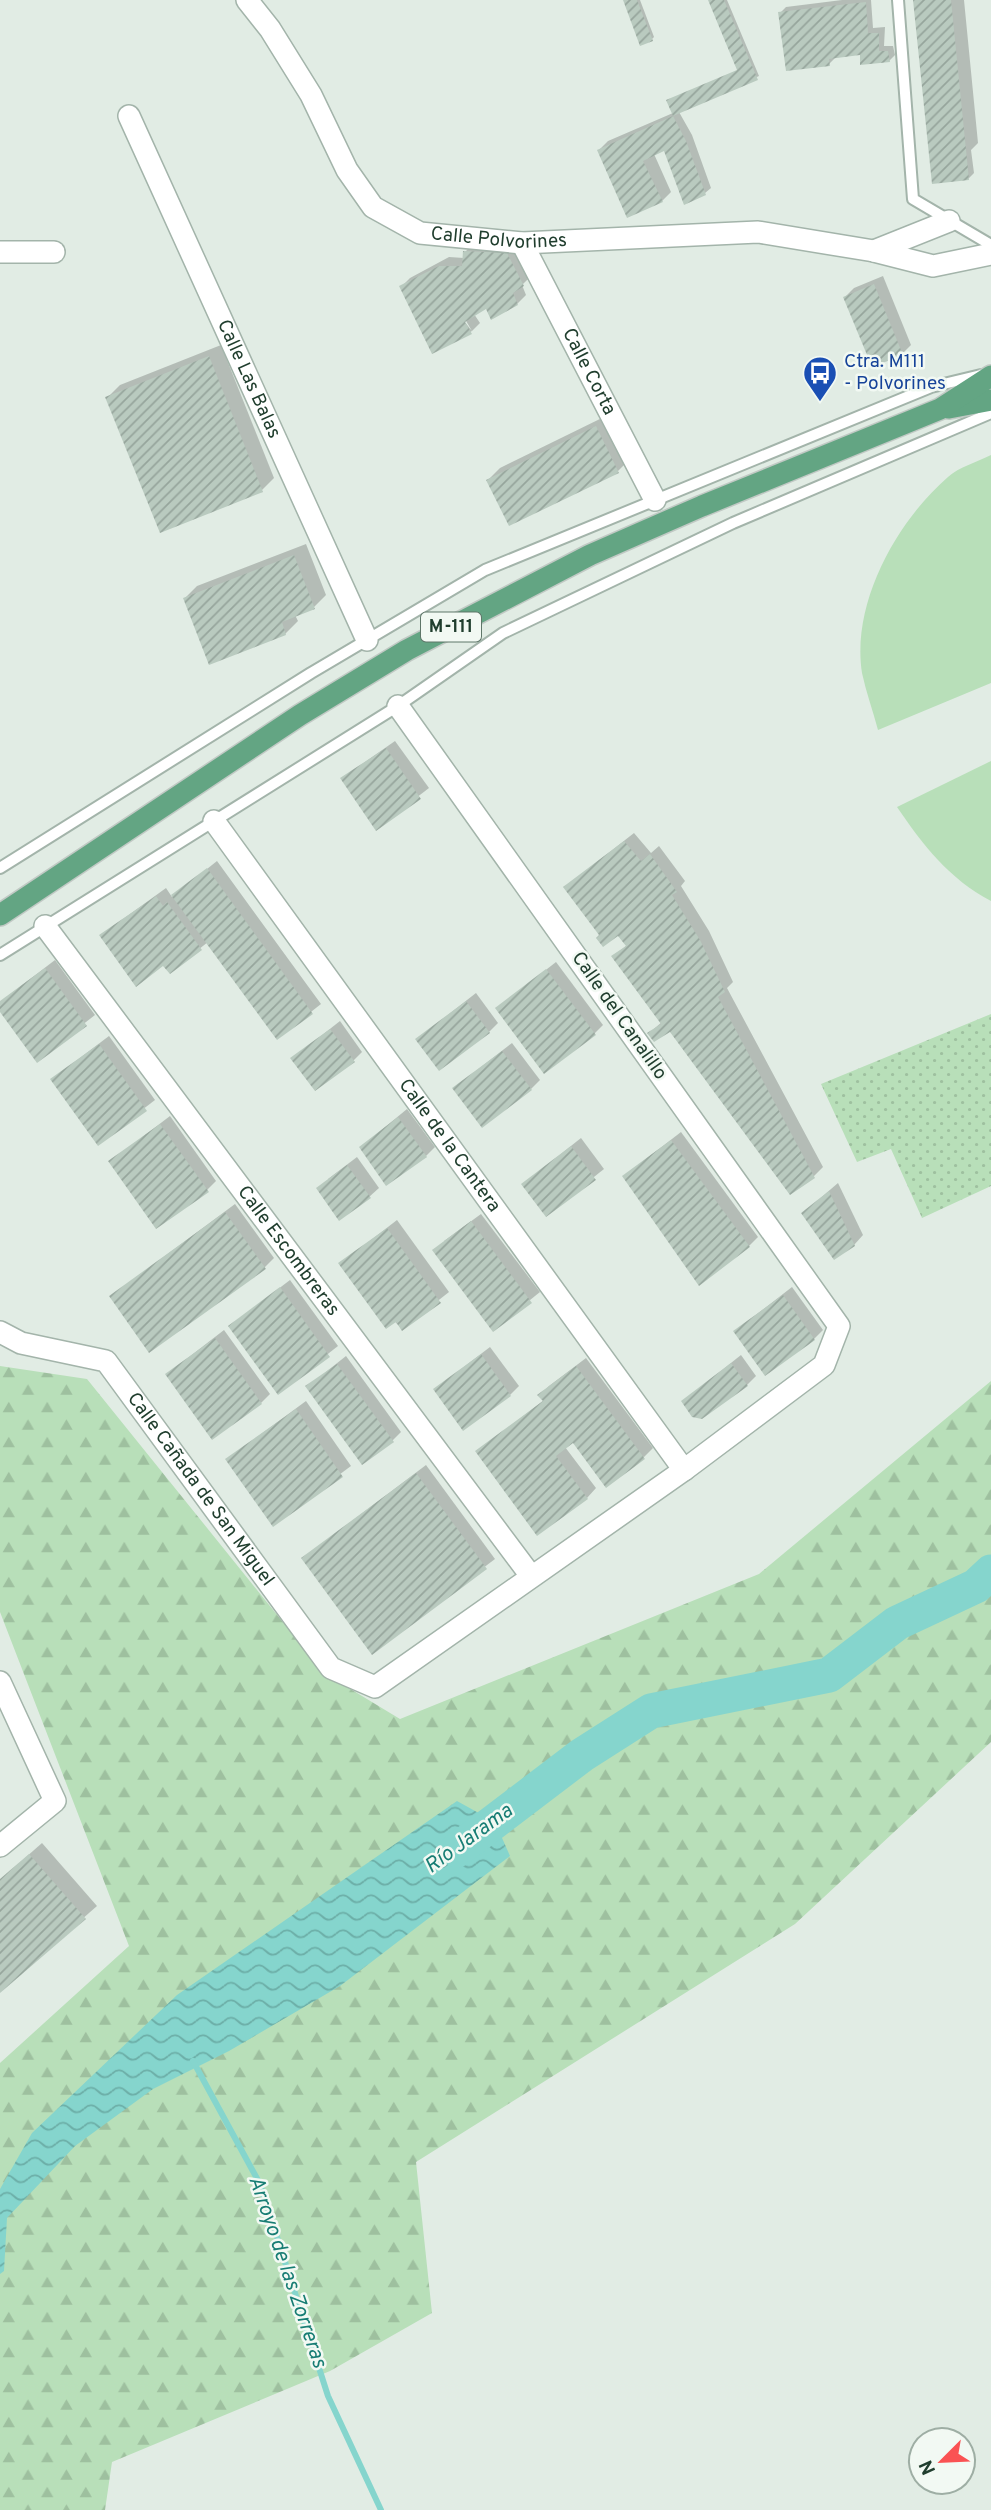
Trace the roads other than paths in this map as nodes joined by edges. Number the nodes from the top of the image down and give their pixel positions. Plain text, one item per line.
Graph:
1 (247, 0) edge
2 (898, 0) edge
3 (130, 116) dead end
4 (949, 221) junction
5 (522, 243) junction
6 (991, 245) edge
7 (874, 251) junction
8 (0, 252) edge
9 (54, 252) dead end
10 (991, 254) edge
11 (991, 374) edge
12 (991, 400) edge
13 (940, 409) junction
14 (991, 412) edge
15 (655, 500) junction
16 (367, 640) junction
17 (398, 706) junction
18 (214, 821) junction
19 (0, 869) edge
20 (0, 915) edge
21 (45, 926) junction
22 (0, 955) edge
23 (0, 1332) edge
24 (684, 1470) junction
25 (531, 1576) junction
26 (0, 1682) edge
27 (0, 1846) edge

1 - 5 street, Calle Polvorines
2 - 4 lane
3 - 16 street, Calle Las Balas
4 - 6 lane
4 - 7 street
5 - 7 street, Calle Polvorines
5 - 15 street, Calle Corta
7 - 10 street, Calle Polvorines
8 - 9 street
11 - 13 main road, M-111
11 - 15 lane
12 - 13 main road, M-111
13 - 20 main road, M-111
14 - 17 lane
15 - 16 lane
16 - 19 lane
17 - 18 lane
17 - 24 street, Calle del Canalillo
18 - 21 lane
18 - 24 street, Calle de la Cantera
21 - 22 lane
21 - 25 street, Calle Escombreras
23 - 25 street, Calle Cañada de San Miguel
24 - 25 street
26 - 27 street

